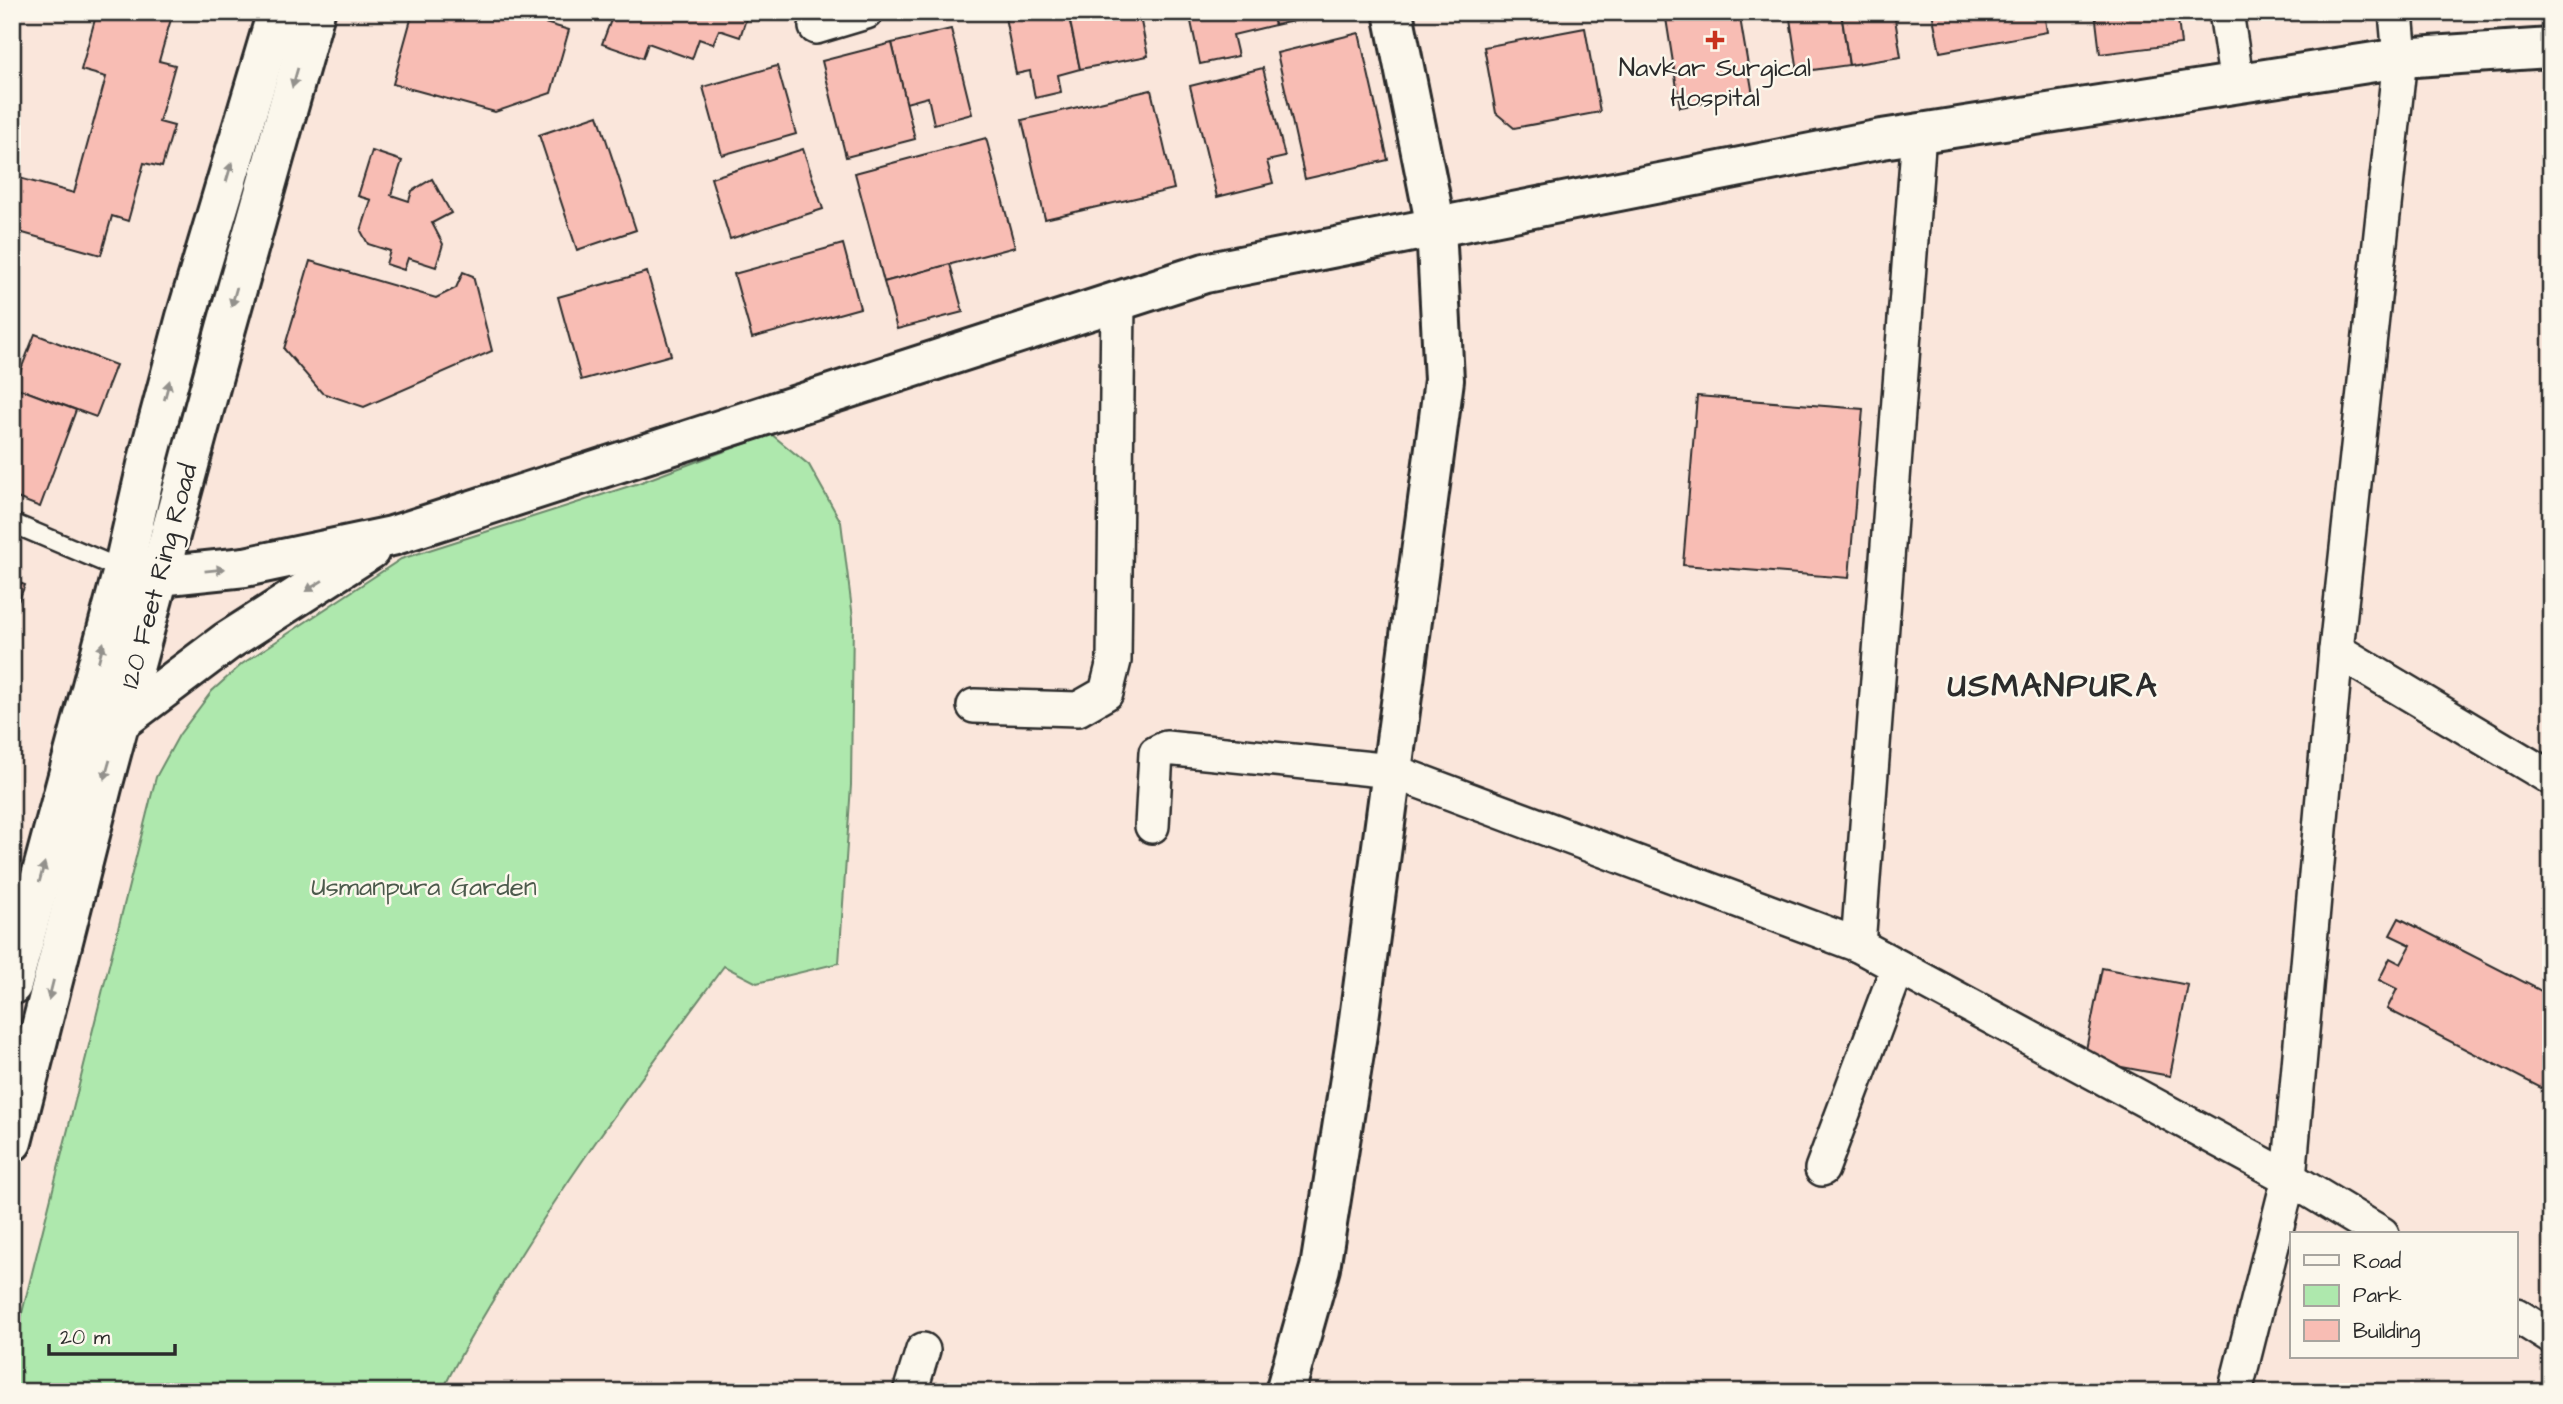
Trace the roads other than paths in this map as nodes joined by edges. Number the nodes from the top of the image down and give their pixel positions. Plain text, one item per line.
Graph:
1 (277, 12) edge
2 (315, 12) edge
3 (866, 12) edge
4 (1393, 12) edge
5 (2226, 12) edge
6 (2396, 12) edge
7 (816, 27) dead end
8 (2551, 48) edge
9 (2400, 58) junction
10 (2237, 84) junction
11 (1919, 133) junction
12 (1436, 227) junction
13 (1118, 301) junction
14 (12, 523) edge
15 (392, 536) junction
16 (141, 573) junction
17 (2336, 650) junction
18 (974, 706) dead end
19 (83, 716) junction
20 (121, 721) junction
21 (1392, 771) junction
22 (2551, 778) edge
23 (1152, 826) dead end
24 (1858, 945) junction
25 (1898, 967) junction
26 (14, 975) edge
27 (12, 1142) edge
28 (1822, 1169) dead end
29 (2289, 1178) junction
30 (2379, 1232) edge
31 (2518, 1316) edge
32 (2551, 1337) edge
33 (923, 1350) dead end
34 (910, 1392) edge
35 (1284, 1392) edge
36 (2235, 1392) edge

16 -> 1 street, 120 Feet Ring Road
2 -> 16 street, 120 Feet Ring Road
3 - 7 street
4 - 12 street
5 - 10 street
6 - 9 street
8 - 9 street
9 - 10 street
9 - 17 street
10 - 11 street
11 - 12 street
11 - 24 street
12 - 13 street
12 - 21 street
13 - 15 street
13 - 18 street
14 - 16 lane
16 -> 15 street
15 -> 20 street
19 -> 16 street, 120 Feet Ring Road
16 - 20 street, 120 Feet Ring Road
17 - 22 street
17 - 29 street
19 - 20 street
26 -> 19 street, 120 Feet Ring Road
20 -> 27 street, 120 Feet Ring Road
21 - 23 street
21 - 24 street
21 - 35 street
24 - 25 street
25 - 28 street
25 - 29 street
29 - 30 street
29 - 36 street
31 - 32 street
33 - 34 street

